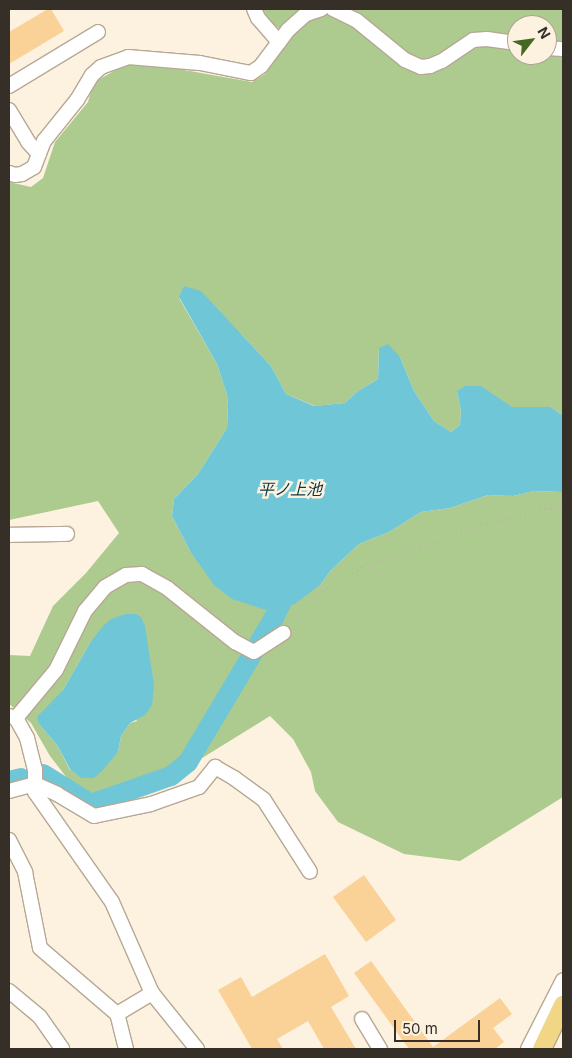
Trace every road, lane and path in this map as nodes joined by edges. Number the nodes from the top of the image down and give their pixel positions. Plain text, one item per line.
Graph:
1 (254, 9) edge
2 (321, 9) edge
3 (333, 9) edge
4 (98, 32) dead end
5 (279, 42) junction
6 (507, 42) edge
7 (9, 86) edge
8 (9, 110) edge
9 (39, 154) junction
10 (9, 173) edge
11 (563, 509) edge
12 (67, 534) dead end
13 (9, 535) edge
14 (283, 633) joint
15 (12, 717) edge
16 (35, 784) junction
17 (9, 791) edge
18 (9, 840) edge
19 (310, 872) dead end
20 (563, 980) edge
21 (9, 991) edge
22 (152, 993) junction
23 (563, 1005) edge
24 (117, 1014) junction
25 (362, 1019) dead end
26 (62, 1049) edge
27 (126, 1049) edge
28 (197, 1049) edge
29 (380, 1049) edge
30 (528, 1049) edge
31 (542, 1049) edge

1 - 5 street
2 - 5 street
3 - 6 street
4 - 7 street
5 - 9 street
8 - 9 street
9 - 10 street
11 - 14 path
12 - 13 street
14 - 15 street
15 - 16 street
16 - 17 street
16 - 19 street
16 - 22 street
18 - 24 street
20 - 30 street
21 - 26 street
22 - 24 street
22 - 28 street
23 - 31 main road
24 - 27 street
25 - 29 street

